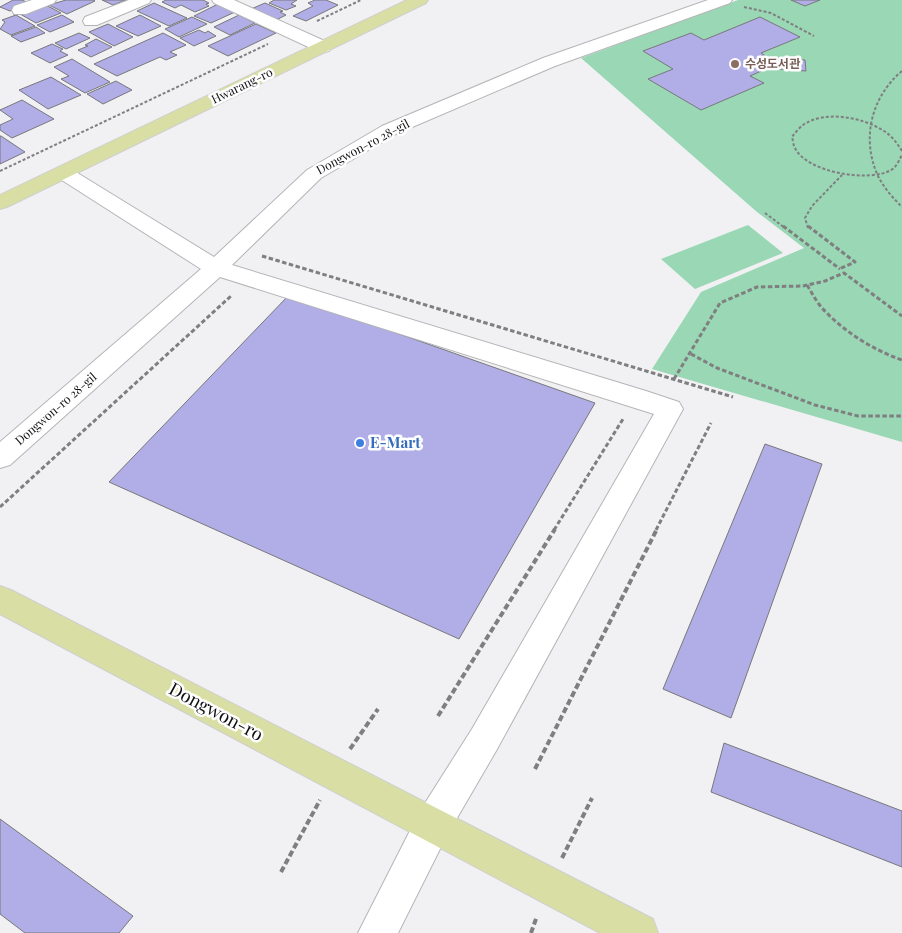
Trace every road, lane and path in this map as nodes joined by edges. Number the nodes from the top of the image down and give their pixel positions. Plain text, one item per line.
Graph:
1 (48, 0) edge
2 (143, 0) edge
3 (220, 0) edge
4 (361, 0) edge
5 (420, 0) edge
6 (731, 2) edge
7 (20, 10) dead end
8 (91, 21) dead end
9 (293, 32) junction
10 (814, 36) dead end
11 (323, 47) junction
12 (902, 71) edge
13 (871, 124) junction
14 (902, 151) edge
15 (902, 156) edge
16 (0, 171) edge
17 (64, 173) junction
18 (842, 175) junction
19 (878, 176) junction
20 (0, 203) edge
21 (902, 206) edge
22 (765, 213) dead end
23 (254, 254) dead end
24 (216, 268) junction
25 (839, 269) junction
26 (844, 273) junction
27 (807, 285) junction
28 (233, 294) dead end
29 (902, 316) edge
30 (691, 354) junction
31 (902, 360) edge
32 (674, 379) junction
33 (733, 397) dead end
34 (625, 416) dead end
35 (902, 416) edge
36 (711, 423) dead end
37 (0, 458) edge
38 (0, 507) edge
39 (0, 599) edge
40 (438, 716) dead end
41 (534, 769) dead end
42 (432, 824) junction
43 (377, 933) edge
44 (639, 933) edge

1 - 7 street
2 - 8 street
3 - 9 street
4 - 9 path
5 - 11 main road, Hwarang-ro
6 - 10 path
6 - 24 street, Dongwon-ro 28-gil
9 - 11 street
9 - 16 path
11 - 17 main road, Hwarang-ro
12 - 13 path
13 - 14 path
13 - 18 path
13 - 19 path
15 - 19 path
17 - 20 main road, Hwarang-ro
17 - 24 street
18 - 19 path
18 - 25 path
19 - 21 path
22 - 25 path
23 - 32 path
24 - 37 street, Dongwon-ro 28-gil
24 - 42 street
25 - 26 path
26 - 27 path
26 - 29 path
27 - 30 path
27 - 31 path
28 - 38 path
30 - 32 path
30 - 35 path
32 - 33 path
34 - 40 path
36 - 41 path
39 - 42 main road, Dongwon-ro
42 - 43 street
42 - 44 main road, Dongwon-ro

